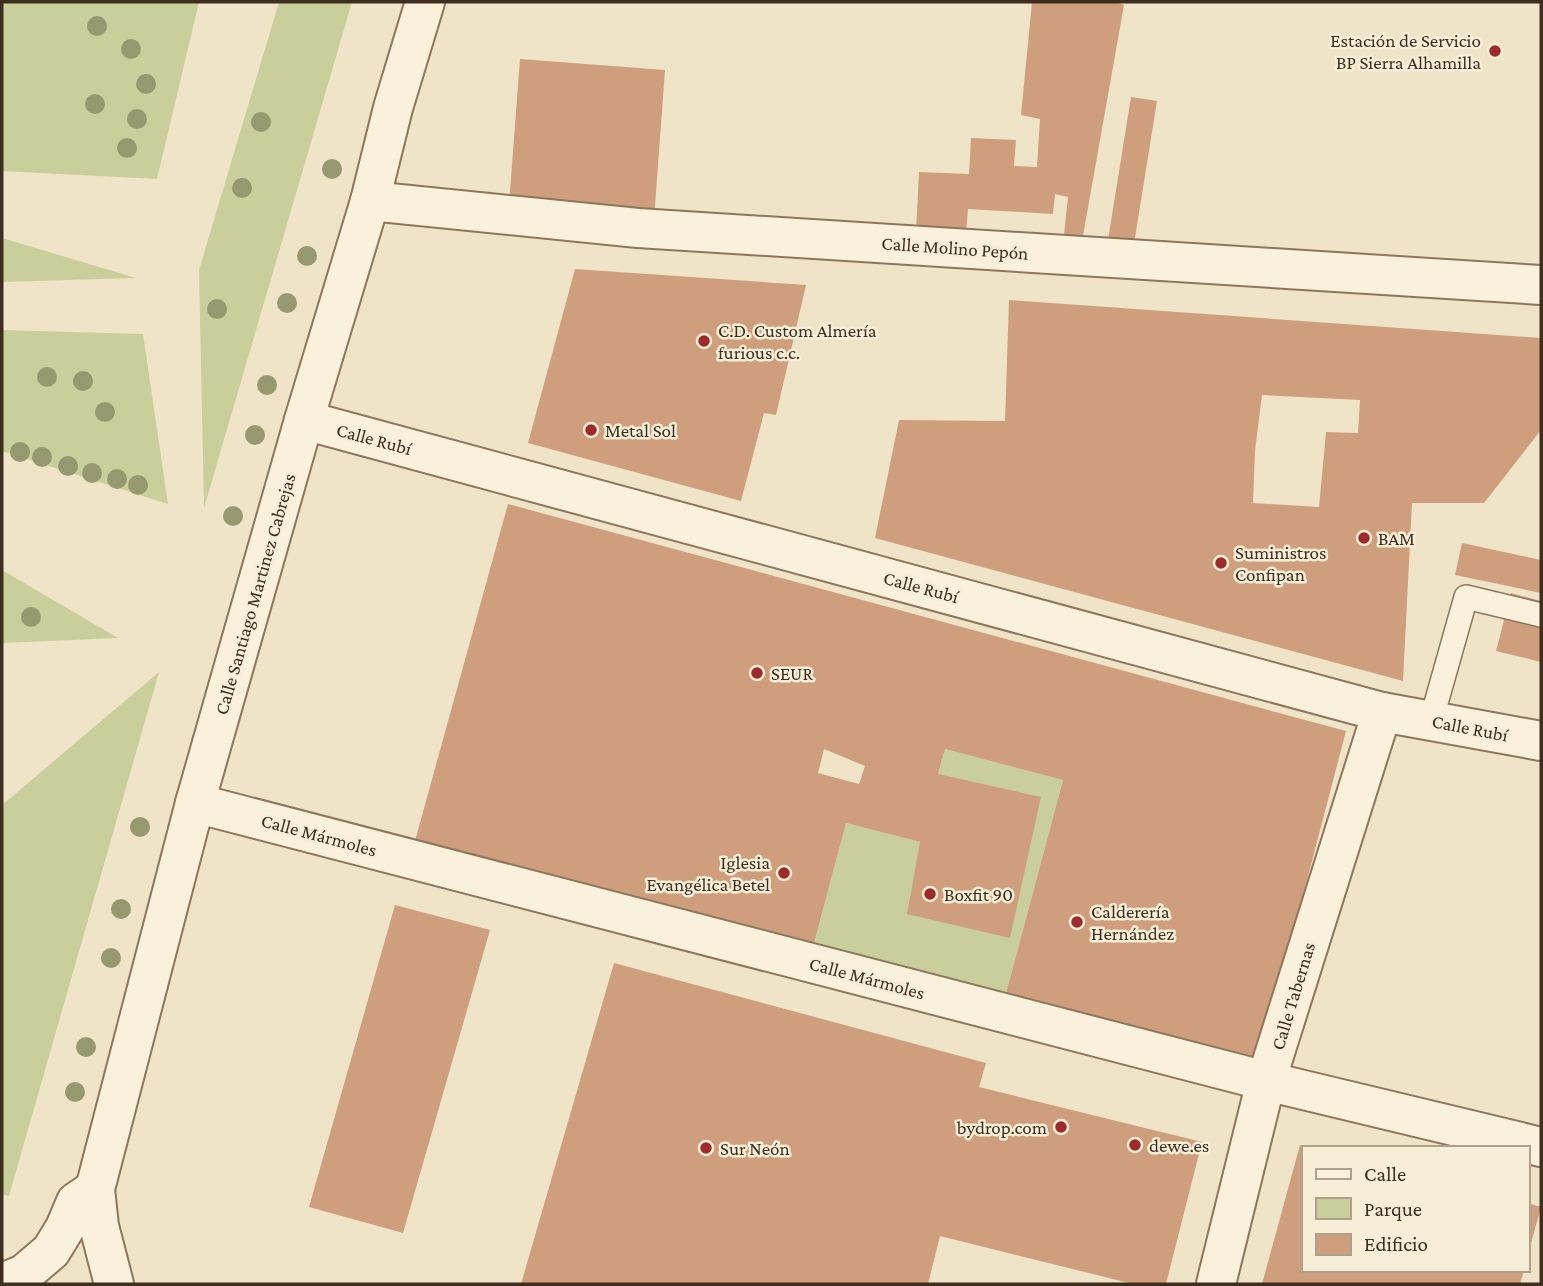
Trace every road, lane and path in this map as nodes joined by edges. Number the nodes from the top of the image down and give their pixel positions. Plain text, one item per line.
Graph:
1 (425, 2) edge
2 (370, 201) junction
3 (1541, 285) edge
4 (304, 420) junction
5 (1541, 615) edge
6 (1382, 712) junction
7 (1432, 721) junction
8 (1541, 741) edge
9 (195, 803) junction
10 (1266, 1082) junction
11 (1541, 1147) edge
12 (95, 1189) junction
13 (2, 1283) edge
14 (114, 1284) edge
15 (1216, 1284) edge

1 - 2 street, Calle Santiago Martinez Cabrejas
2 - 3 street, Calle Molino Pepón
2 - 4 street, Calle Santiago Martinez Cabrejas
4 - 6 street, Calle Rubí
4 - 9 street, Calle Santiago Martinez Cabrejas
5 - 7 lane
6 - 7 street, Calle Rubí
6 - 10 street, Calle Tabernas
7 - 8 street, Calle Rubí
9 - 10 street, Calle Mármoles
9 - 12 street, Calle Santiago Martinez Cabrejas
10 - 11 street, Calle Mármoles
10 - 15 street, Calle Tabernas
12 - 13 street
12 - 14 street, Calle Santiago Martinez Cabrejas

